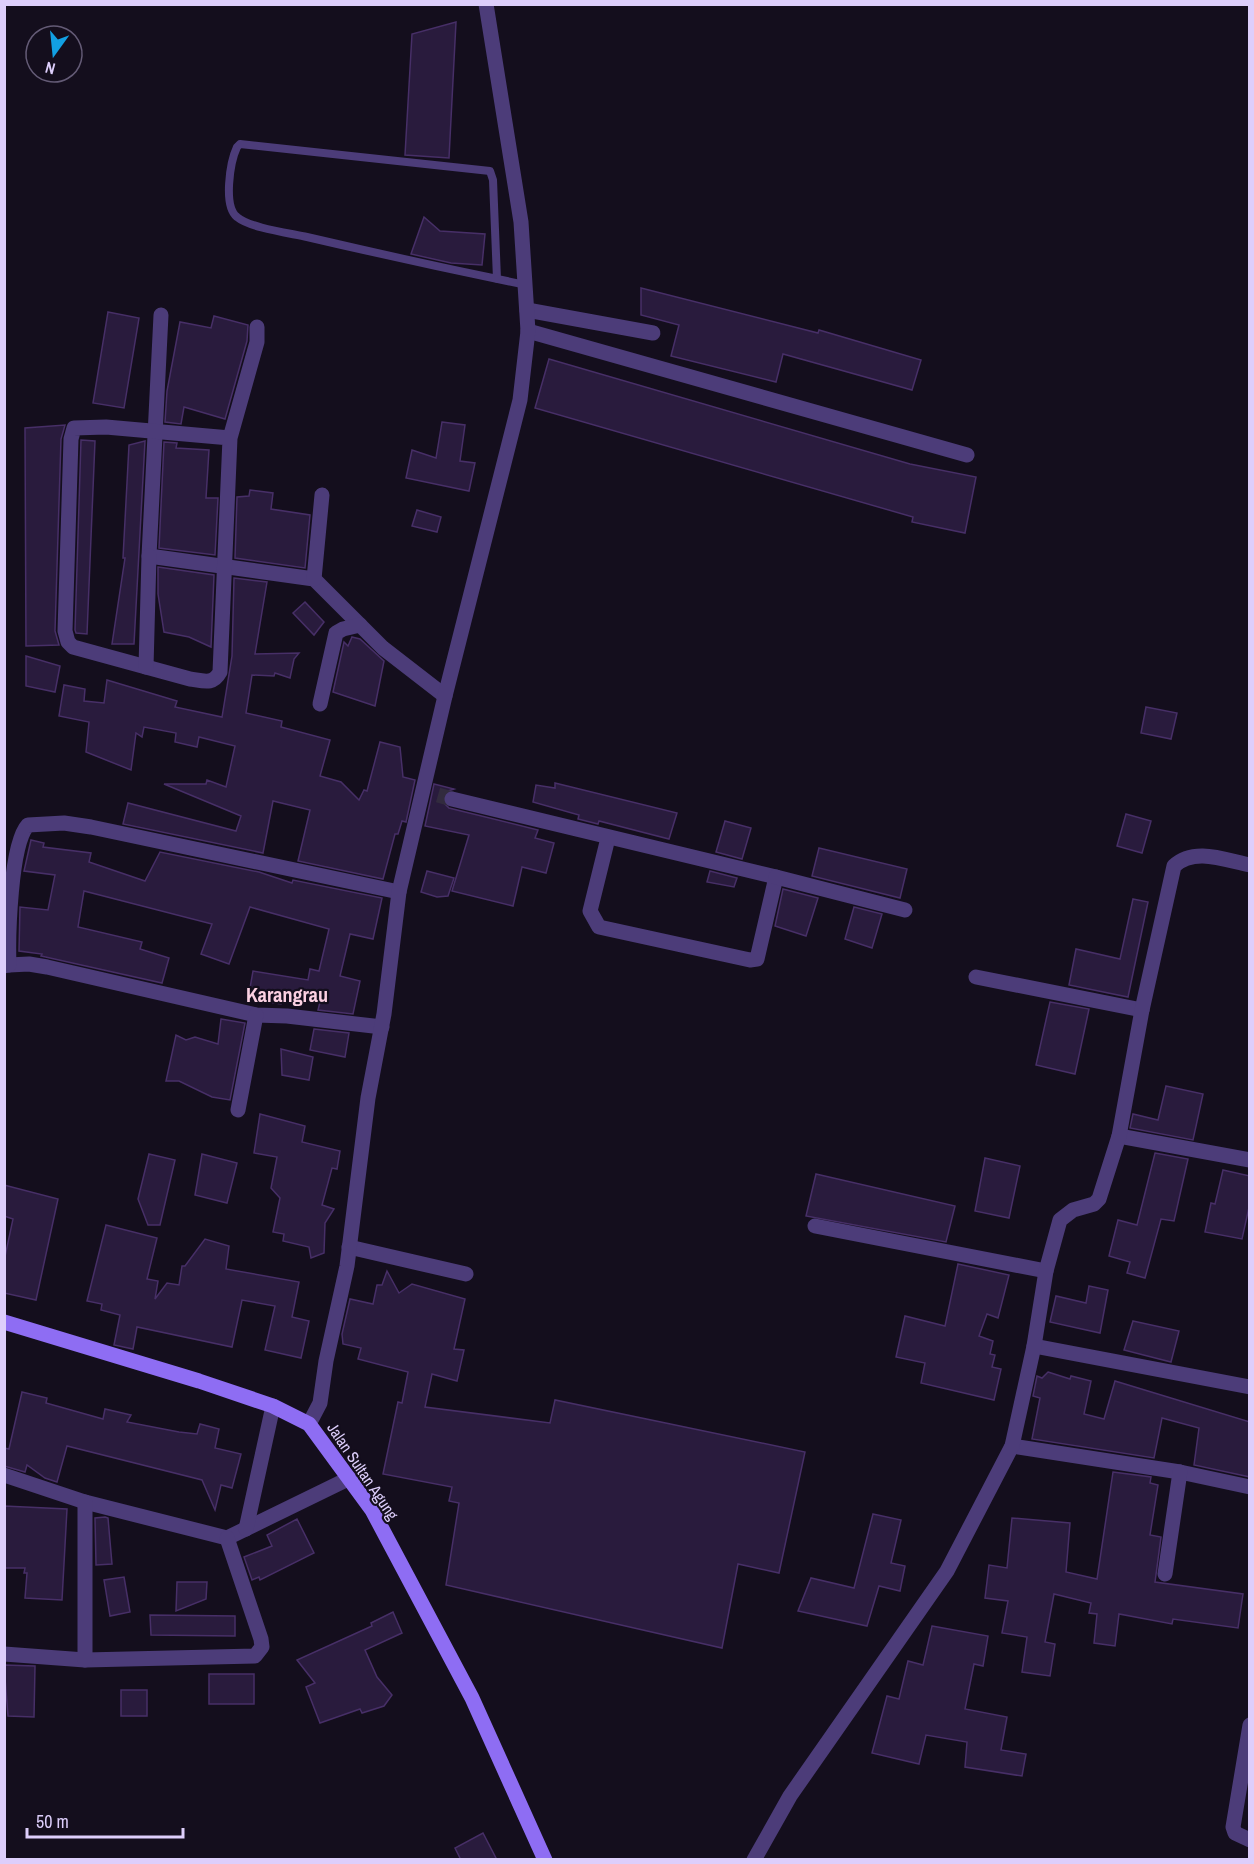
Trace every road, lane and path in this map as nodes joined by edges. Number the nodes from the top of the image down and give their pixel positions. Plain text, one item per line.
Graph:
1 (486, 4) edge
2 (497, 279) junction
3 (526, 285) junction
4 (527, 310) junction
5 (161, 315) dead end
6 (257, 327) dead end
7 (528, 331) junction
8 (653, 333) dead end
9 (153, 431) junction
10 (230, 438) junction
11 (967, 455) dead end
12 (322, 495) dead end
13 (149, 556) junction
14 (227, 568) junction
15 (314, 579) junction
16 (360, 625) junction
17 (146, 667) junction
18 (445, 696) junction
19 (320, 704) dead end
20 (423, 790) junction
21 (608, 838) junction
22 (10, 857) edge
23 (1250, 865) edge
24 (776, 877) junction
25 (399, 892) junction
26 (905, 910) dead end
27 (7, 966) edge
28 (976, 977) dead end
29 (1142, 1010) junction
30 (256, 1015) junction
31 (382, 1028) junction
32 (238, 1110) dead end
33 (1119, 1136) junction
34 (1250, 1160) edge
35 (815, 1226) dead end
36 (349, 1247) junction
37 (1046, 1271) junction
38 (466, 1274) dead end
39 (4, 1322) edge
40 (1034, 1346) junction
41 (1250, 1387) edge
42 (273, 1406) junction
43 (309, 1424) junction
44 (1012, 1446) junction
45 (1180, 1472) junction
46 (4, 1475) edge
47 (350, 1478) junction
48 (1250, 1487) edge
49 (85, 1502) junction
50 (246, 1529) junction
51 (227, 1538) junction
52 (1165, 1574) dead end
53 (4, 1654) edge
54 (85, 1660) junction
55 (1250, 1725) edge
56 (1250, 1840) edge
57 (545, 1860) edge
58 (754, 1860) edge

1 - 3 street
2 - 2 lane
2 - 3 lane
3 - 4 street
4 - 7 street
4 - 8 street
5 - 9 street
6 - 10 street
7 - 11 street
7 - 18 street
9 - 10 street
9 - 13 street
9 - 17 street
10 - 14 street
12 - 15 street
13 - 14 street
13 - 17 street
14 - 15 street
14 - 17 street
15 - 16 street
16 - 18 street
16 - 19 street
18 - 20 street
20 - 21 street
20 - 25 street
21 - 24 street
21 - 24 street
22 - 25 street
22 - 27 street
23 - 29 street
24 - 26 street
25 - 31 street
27 - 30 street
28 - 29 street
29 - 33 street
30 - 31 street
30 - 32 street
31 - 36 street
33 - 34 street
33 - 37 street
35 - 37 street
36 - 38 street
36 - 43 street
37 - 40 street
39 - 42 street, Jalan Sultan Agung
40 - 41 street
40 - 44 street
42 - 43 street, Jalan Sultan Agung
42 - 50 street
43 - 47 street, Jalan Sultan Agung
44 - 45 street
44 - 58 street
45 - 48 street
45 - 52 street
46 - 49 street
47 - 50 street
47 - 57 street, Jalan Sultan Agung
49 - 51 street
49 - 54 street
50 - 51 street
51 - 54 street
53 - 54 street
55 - 56 street

